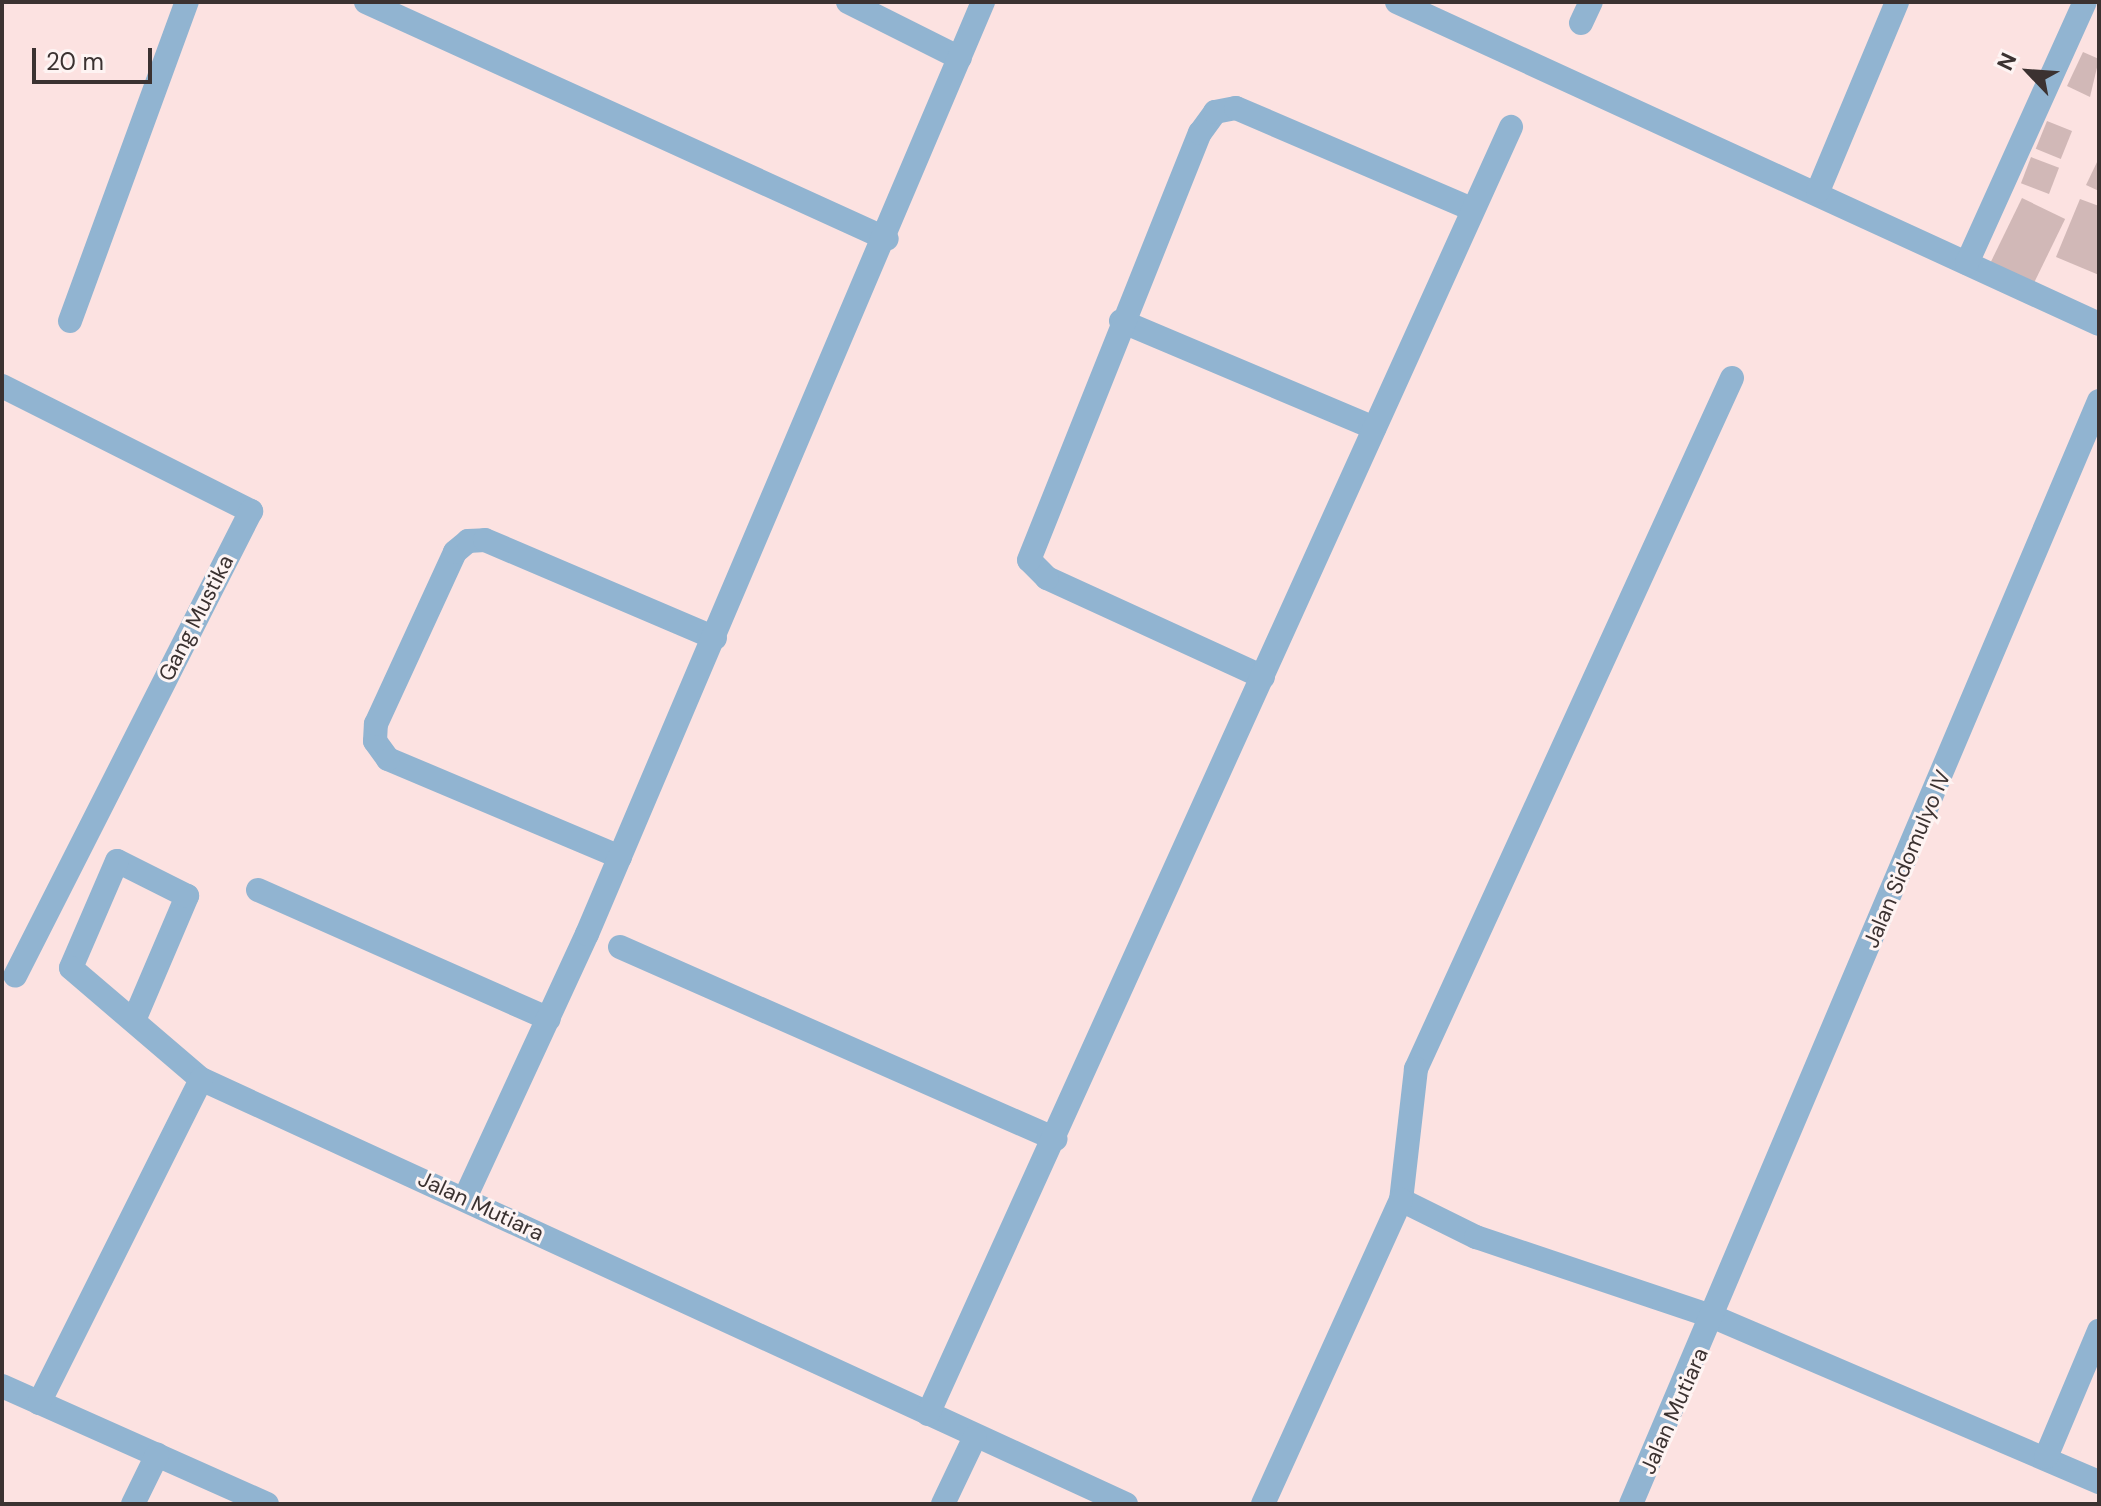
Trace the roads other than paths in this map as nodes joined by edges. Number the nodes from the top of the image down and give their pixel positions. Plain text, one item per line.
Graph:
1 (187, 2) edge
2 (366, 2) edge
3 (848, 2) edge
4 (983, 2) edge
5 (1397, 2) edge
6 (1897, 2) edge
7 (2085, 2) edge
8 (960, 58) junction
9 (1511, 127) dead end
10 (1818, 191) junction
11 (1472, 209) junction
12 (887, 239) junction
13 (1967, 263) junction
14 (70, 321) dead end
15 (1121, 321) junction
16 (2099, 324) edge
17 (1732, 378) dead end
18 (2, 386) edge
19 (2099, 401) edge
20 (1374, 428) junction
21 (715, 638) junction
22 (1263, 677) junction
23 (620, 857) junction
24 (258, 890) dead end
25 (620, 947) dead end
26 (15, 976) dead end
27 (135, 1018) junction
28 (549, 1019) junction
29 (201, 1079) junction
30 (1056, 1139) junction
31 (465, 1198) junction
32 (1401, 1200) junction
33 (1716, 1318) junction
34 (2099, 1331) edge
35 (2, 1386) edge
36 (39, 1403) junction
37 (928, 1414) junction
38 (975, 1437) junction
39 (157, 1455) junction
40 (2046, 1457) junction
41 (2099, 1482) edge
42 (133, 1504) edge
43 (267, 1504) edge
44 (943, 1504) edge
45 (1126, 1504) edge
46 (1263, 1504) edge
47 (1631, 1504) edge

1 - 14 street
2 - 12 street
3 - 8 street
4 - 8 street
5 - 10 street
6 - 10 street
7 - 13 street
8 - 12 street
9 - 11 street
10 - 13 street
11 - 15 street
11 - 20 street
12 - 21 street
13 - 16 street
15 - 20 street
15 - 22 street
17 - 32 street
18 - 26 street, Gang Mustika
19 - 33 street, Jalan Sidomulyo IV
20 - 22 street
21 - 23 street
21 - 23 street
22 - 30 street
23 - 28 street
24 - 28 street
25 - 30 street
27 - 27 street, Jalan Mutiara
27 - 29 street, Jalan Mutiara
28 - 31 street
29 - 31 street, Jalan Mutiara
29 - 36 street
30 - 37 street
31 - 37 street, Jalan Mutiara
32 - 33 street
32 - 46 street
33 - 40 street
33 - 47 street, Jalan Mutiara
34 - 40 street
35 - 36 street
36 - 39 street
37 - 38 street, Jalan Mutiara
38 - 44 street
38 - 45 street, Jalan Mutiara
39 - 42 street
39 - 43 street
40 - 41 street

